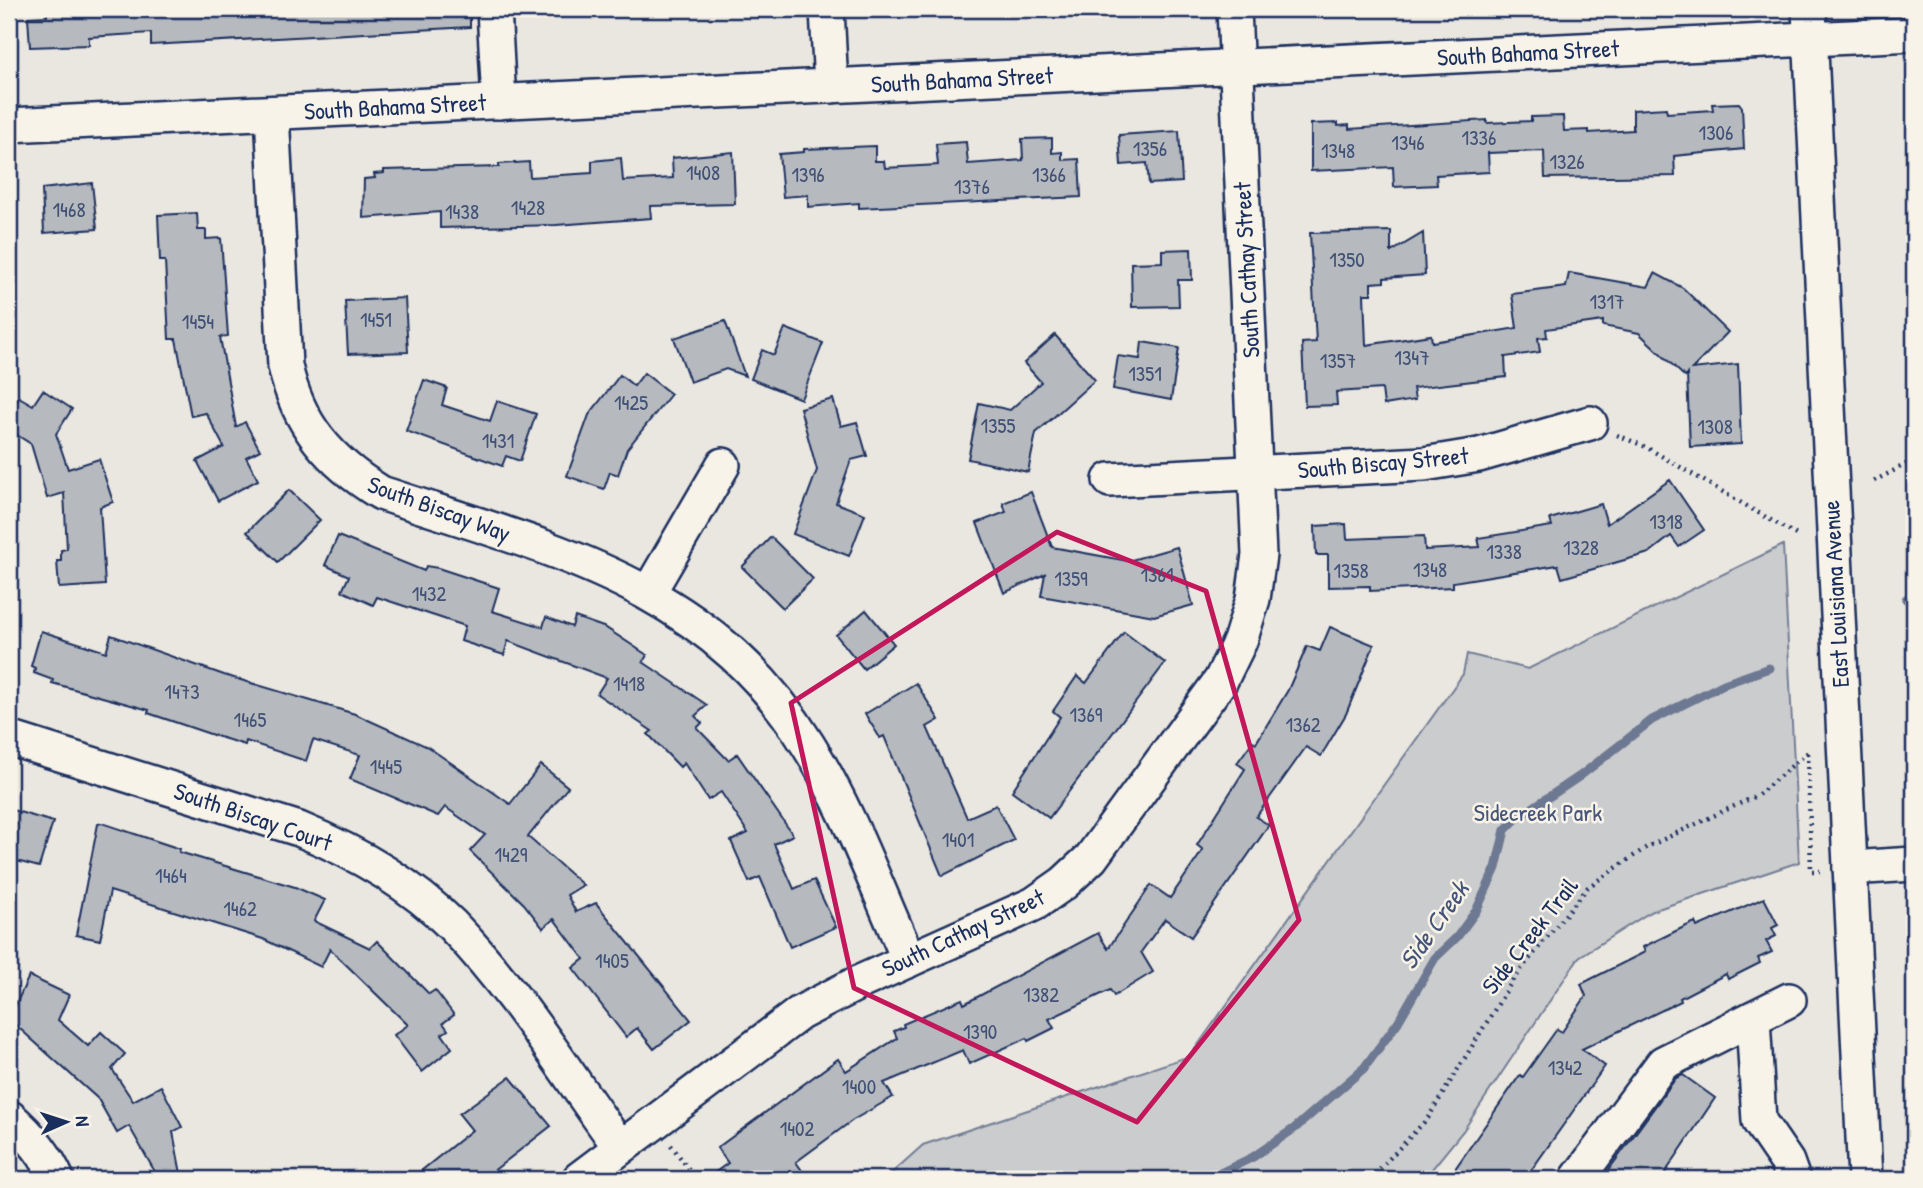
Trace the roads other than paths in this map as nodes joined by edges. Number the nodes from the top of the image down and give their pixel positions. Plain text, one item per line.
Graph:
1 (494, 9) edge
2 (827, 9) edge
3 (1234, 9) edge
4 (1809, 24) edge
5 (1914, 34) edge
6 (1237, 67) junction
7 (831, 86) junction
8 (499, 102) junction
9 (272, 113) junction
10 (9, 125) edge
11 (1590, 423) road end
12 (723, 465) dead end
13 (1256, 473) junction
14 (1110, 480) dead end
15 (649, 592) junction
16 (9, 738) edge
17 (1914, 864) edge
18 (1850, 867) junction
19 (909, 960) junction
20 (1789, 1000) dead end
21 (1753, 1018) junction
22 (9, 1117) edge
23 (620, 1147) junction
24 (57, 1179) edge
25 (579, 1179) edge
26 (1577, 1179) edge
27 (1793, 1179) edge
28 (1865, 1179) edge

1 - 8 street
2 - 7 street
3 - 6 street, South Cathay Street
4 - 5 street, South Bahama Street
4 - 6 street, South Bahama Street
4 - 18 street, East Louisiana Avenue
6 - 7 street, South Bahama Street
6 - 13 street, South Cathay Street
7 - 8 street, South Bahama Street
8 - 9 street, South Bahama Street
9 - 10 street, South Bahama Street
9 - 15 street, South Biscay Way
11 - 13 street, South Biscay Street
12 - 15 street
13 - 14 street
13 - 19 street, South Cathay Street
15 - 19 street, South Biscay Way
16 - 23 street, South Biscay Court
17 - 18 street
18 - 28 street, East Louisiana Avenue
19 - 23 street, South Cathay Street
20 - 21 street
21 - 26 street
21 - 27 street
22 - 24 street
23 - 25 street, South Cathay Street

